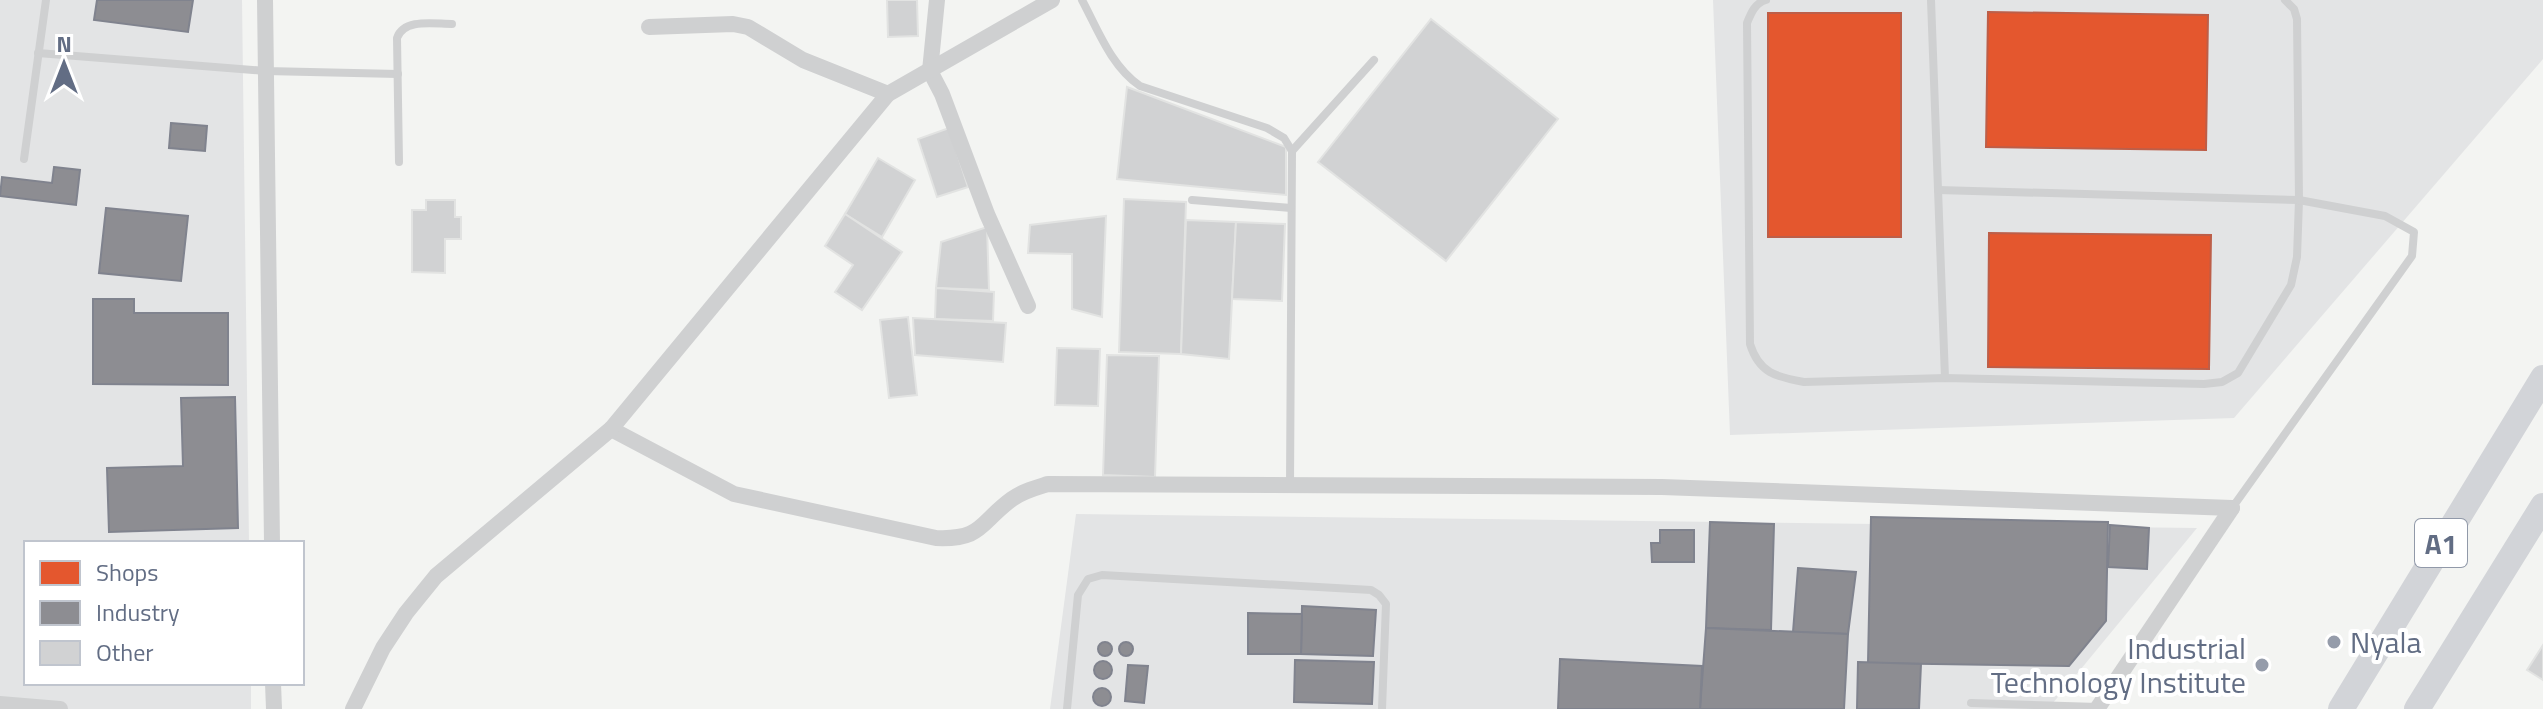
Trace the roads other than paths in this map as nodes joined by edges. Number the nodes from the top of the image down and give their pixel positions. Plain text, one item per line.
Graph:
1 (46, 0) edge
2 (265, 0) edge
3 (937, 0) edge
4 (1052, 0) edge
5 (1082, 0) edge
6 (1766, 0) edge
7 (1931, 0) edge
8 (2285, 0) edge
9 (452, 24) dead end
10 (649, 27) dead end
11 (38, 53) junction
12 (1374, 60) dead end
13 (266, 71) junction
14 (930, 71) junction
15 (398, 74) junction
16 (888, 94) junction
17 (1292, 151) junction
18 (24, 159) dead end
19 (399, 162) dead end
20 (1938, 190) junction
21 (1192, 200) dead end
22 (2299, 200) junction
23 (1291, 208) junction
24 (1028, 306) dead end
25 (1945, 378) junction
26 (2543, 378) edge
27 (611, 429) junction
28 (1290, 485) junction
29 (2543, 506) edge
30 (2232, 508) junction
31 (272, 541) edge
32 (273, 685) edge
33 (1971, 703) dead end
34 (0, 704) edge
35 (2100, 708) edge
36 (60, 709) edge
37 (274, 709) edge
38 (353, 709) edge
39 (1067, 709) edge
40 (1382, 709) edge
41 (2341, 709) edge
42 (2417, 709) edge

1 - 11 lane
2 - 13 street
3 - 14 street
4 - 14 street
5 - 17 lane
6 - 25 lane
7 - 20 lane
8 - 22 lane
9 - 15 lane
10 - 16 street
11 - 13 lane
11 - 18 lane
12 - 17 lane
13 - 15 lane
13 - 31 street
14 - 16 street
14 - 24 street
15 - 19 lane
16 - 27 street
17 - 23 lane
20 - 22 lane
20 - 25 lane
21 - 23 lane
22 - 25 lane
22 - 30 lane
23 - 28 lane
26 - 41 main road, A1
27 - 28 street
27 - 38 street
28 - 30 street
29 - 42 main road, A1
30 - 35 street
32 - 37 street
33 - 35 lane
34 - 36 street
39 - 40 lane

